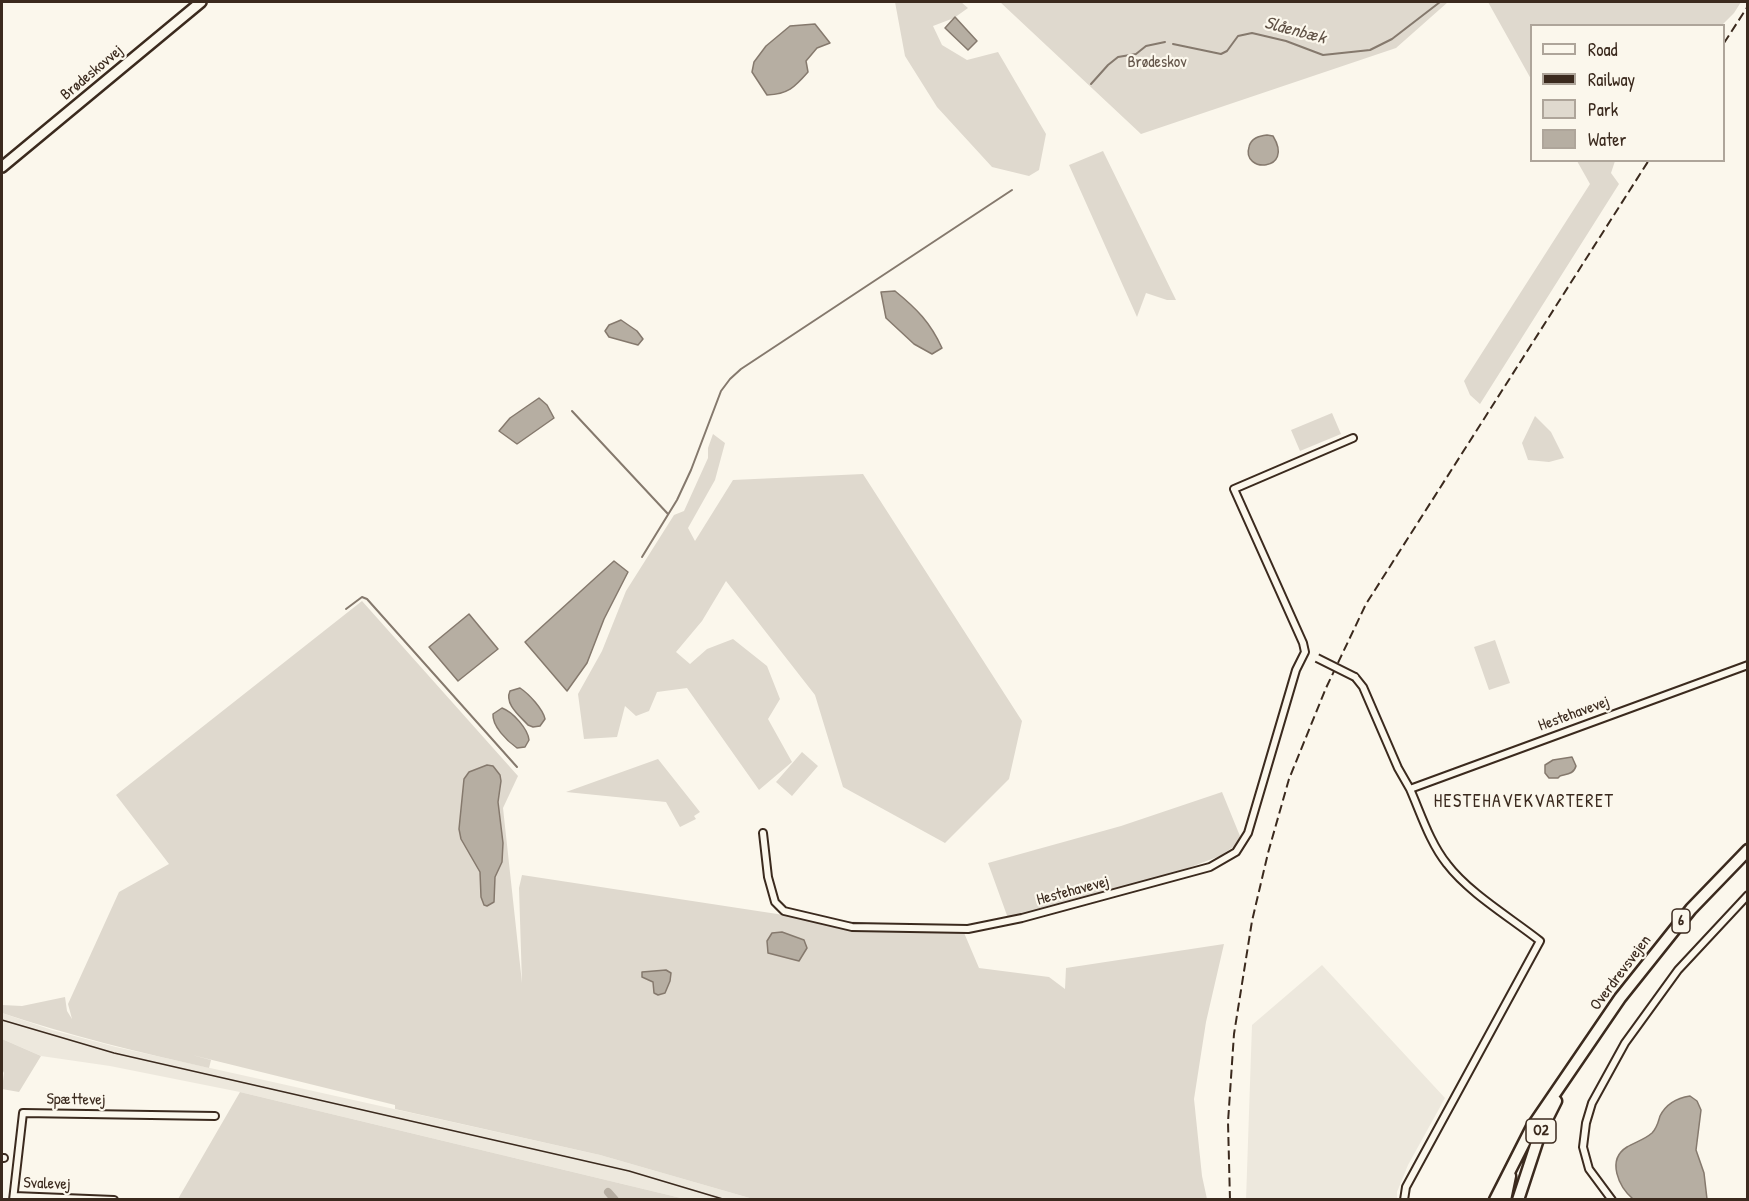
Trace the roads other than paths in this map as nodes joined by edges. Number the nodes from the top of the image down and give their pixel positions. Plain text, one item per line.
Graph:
1 (201, 2) edge
2 (2, 167) edge
3 (1353, 438) dead end
4 (1305, 652) junction
5 (1748, 664) edge
6 (1410, 789) junction
7 (763, 833) dead end
8 (1748, 850) edge
9 (1748, 895) edge
10 (1574, 1066) junction
11 (215, 1116) dead end
12 (1512, 1164) junction
13 (14, 1198) edge
14 (114, 1200) edge
15 (1404, 1200) edge
16 (1495, 1200) edge
17 (1505, 1200) edge
18 (1518, 1200) edge
19 (1612, 1200) edge

1 - 2 street, Brødeskovvej
3 - 4 street
4 - 6 street, bridge
4 - 7 street, Hestehavevej
5 - 6 street, Hestehavevej
6 - 15 street
8 - 10 main road, Overdrevsvejen / 6
9 - 19 street
10 - 12 main road, Overdrevsvejen / 6
10 - 18 main road, Overdrevsvejen / O2
11 - 13 street, Spættevej
12 - 16 main road, Overdrevsvejen / 6
12 - 17 main road
13 - 14 street, Svalevej

